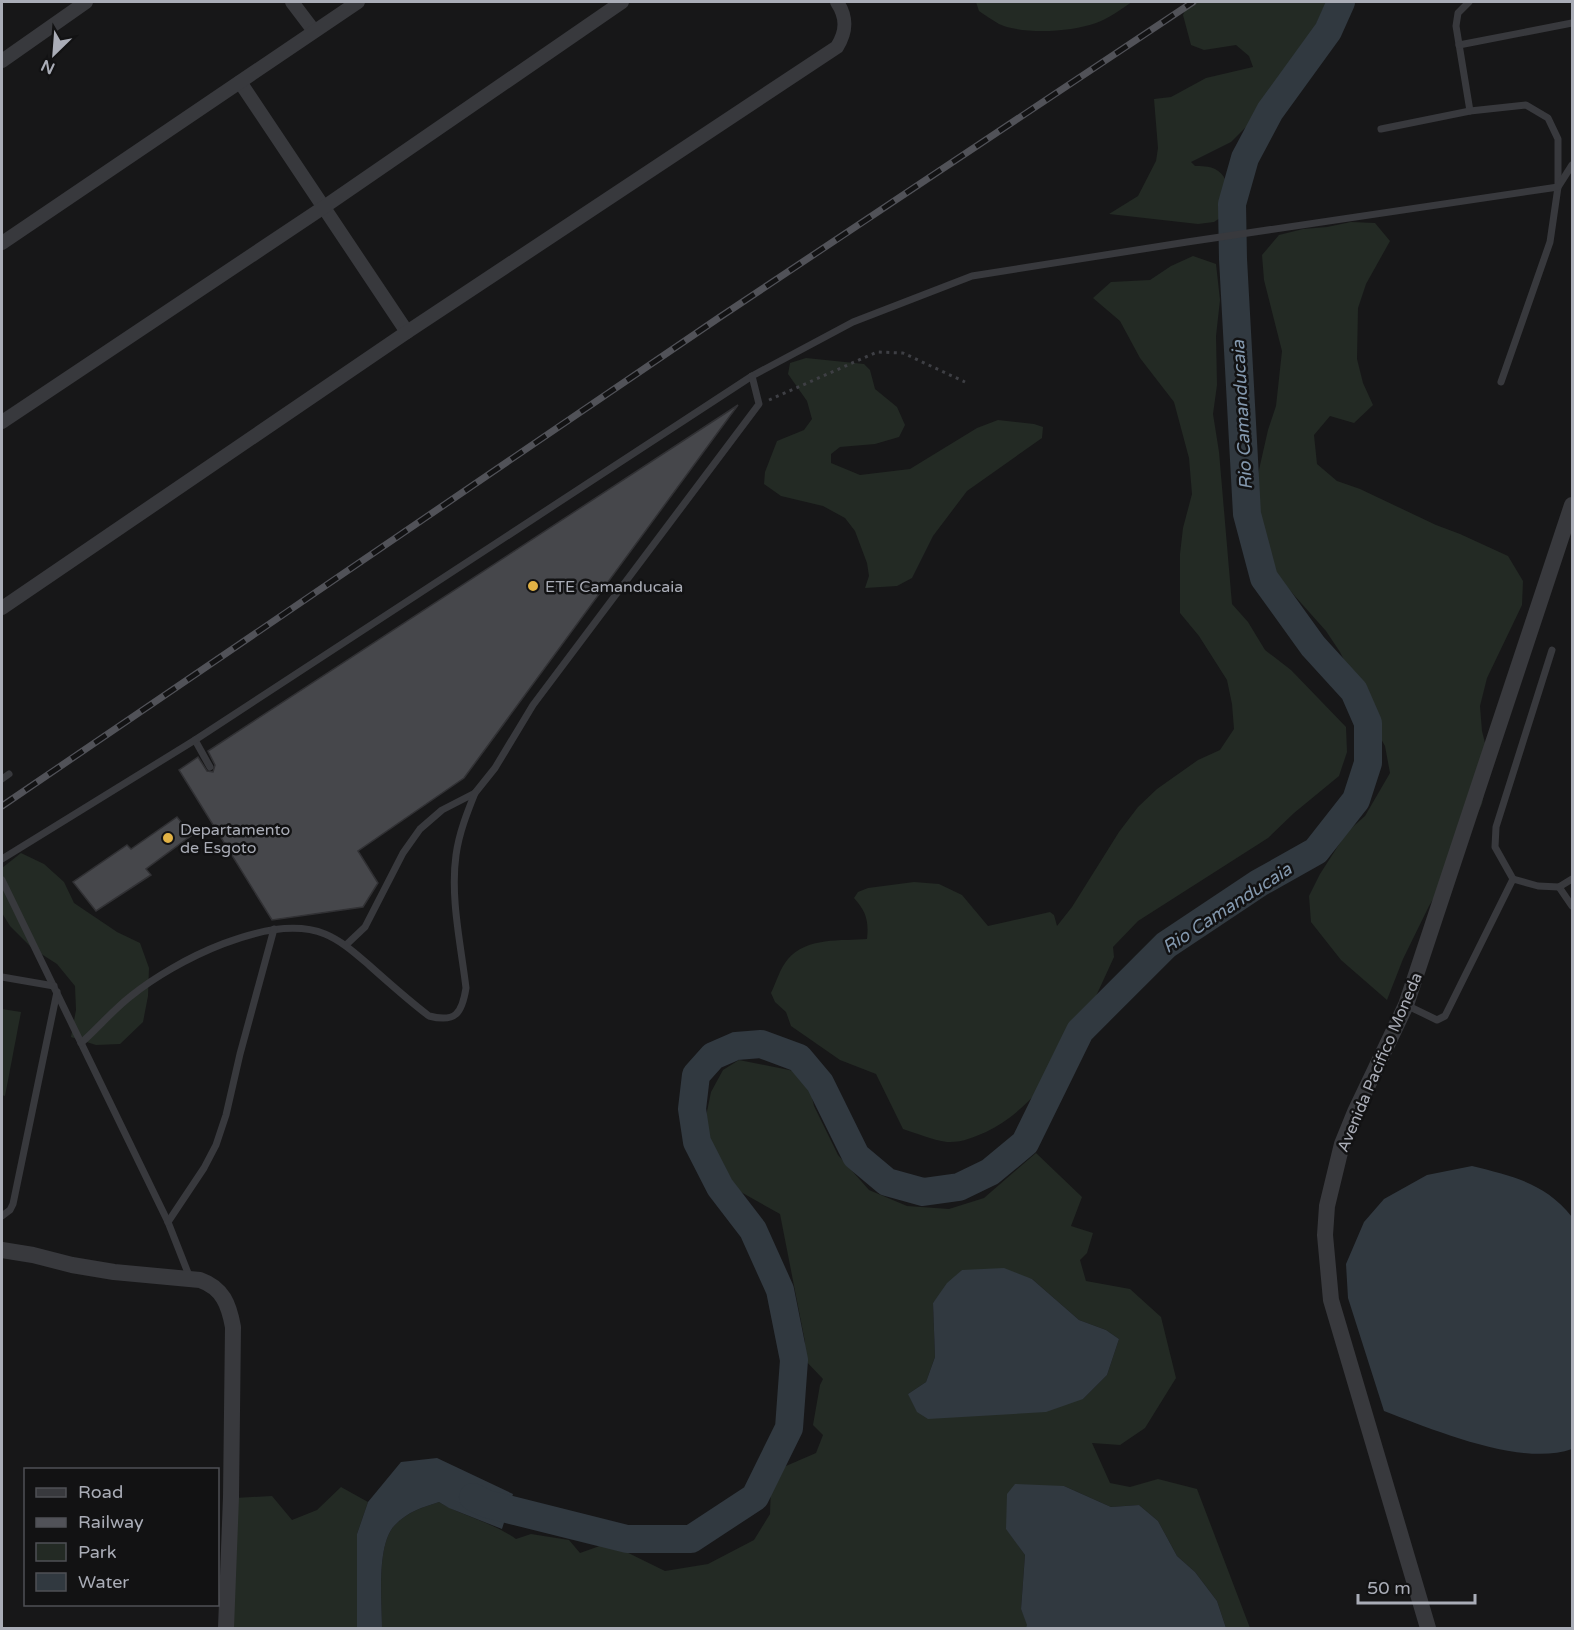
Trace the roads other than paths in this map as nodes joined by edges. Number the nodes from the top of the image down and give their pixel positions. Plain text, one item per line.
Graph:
1 (86, 2) edge
2 (292, 2) edge
3 (358, 2) edge
4 (622, 2) edge
5 (837, 2) edge
6 (1469, 2) edge
7 (1572, 23) edge
8 (314, 31) junction
9 (1459, 45) junction
10 (2, 61) edge
11 (240, 82) junction
12 (1470, 111) junction
13 (1382, 129) dead end
14 (1572, 165) edge
15 (1558, 187) junction
16 (324, 207) junction
17 (2, 243) edge
18 (407, 332) junction
19 (752, 376) junction
20 (1501, 382) dead end
21 (2, 422) edge
22 (1572, 505) edge
23 (2, 608) edge
24 (1552, 650) dead end
25 (195, 740) junction
26 (210, 767) dead end
27 (9, 774) dead end
28 (2, 779) edge
29 (475, 793) junction
30 (2, 860) edge
31 (1513, 879) junction
32 (1572, 879) edge
33 (2, 880) edge
34 (1560, 887) junction
35 (1572, 906) edge
36 (274, 929) junction
37 (346, 945) junction
38 (2, 977) edge
39 (55, 989) junction
40 (1406, 1005) junction
41 (81, 1043) junction
42 (2, 1216) edge
43 (168, 1222) junction
44 (2, 1250) edge
45 (190, 1278) junction
46 (226, 1629) edge
47 (1428, 1629) edge

1 - 10 street
2 - 8 street
3 - 8 street
4 - 16 street
5 - 18 street
6 - 9 lane
7 - 9 lane
8 - 11 street
9 - 12 lane
11 - 16 street
11 - 17 street
12 - 13 lane
12 - 15 lane
14 - 15 lane
15 - 19 lane
15 - 20 lane
16 - 18 street
16 - 21 street
18 - 23 street
19 - 25 lane
19 - 29 lane
22 - 40 street, Avenida Pacifico Moneda
24 - 31 lane
25 - 26 lane
25 - 30 lane
27 - 28 lane
29 - 37 lane
29 - 37 lane
31 - 34 lane
31 - 40 lane
32 - 34 lane
33 - 39 lane
34 - 35 lane
36 - 37 lane
36 - 41 lane
36 - 43 lane
38 - 39 lane
39 - 41 lane
39 - 42 lane
40 - 47 street, Avenida Pacifico Moneda
41 - 43 lane
43 - 45 lane
44 - 45 street
45 - 46 street

